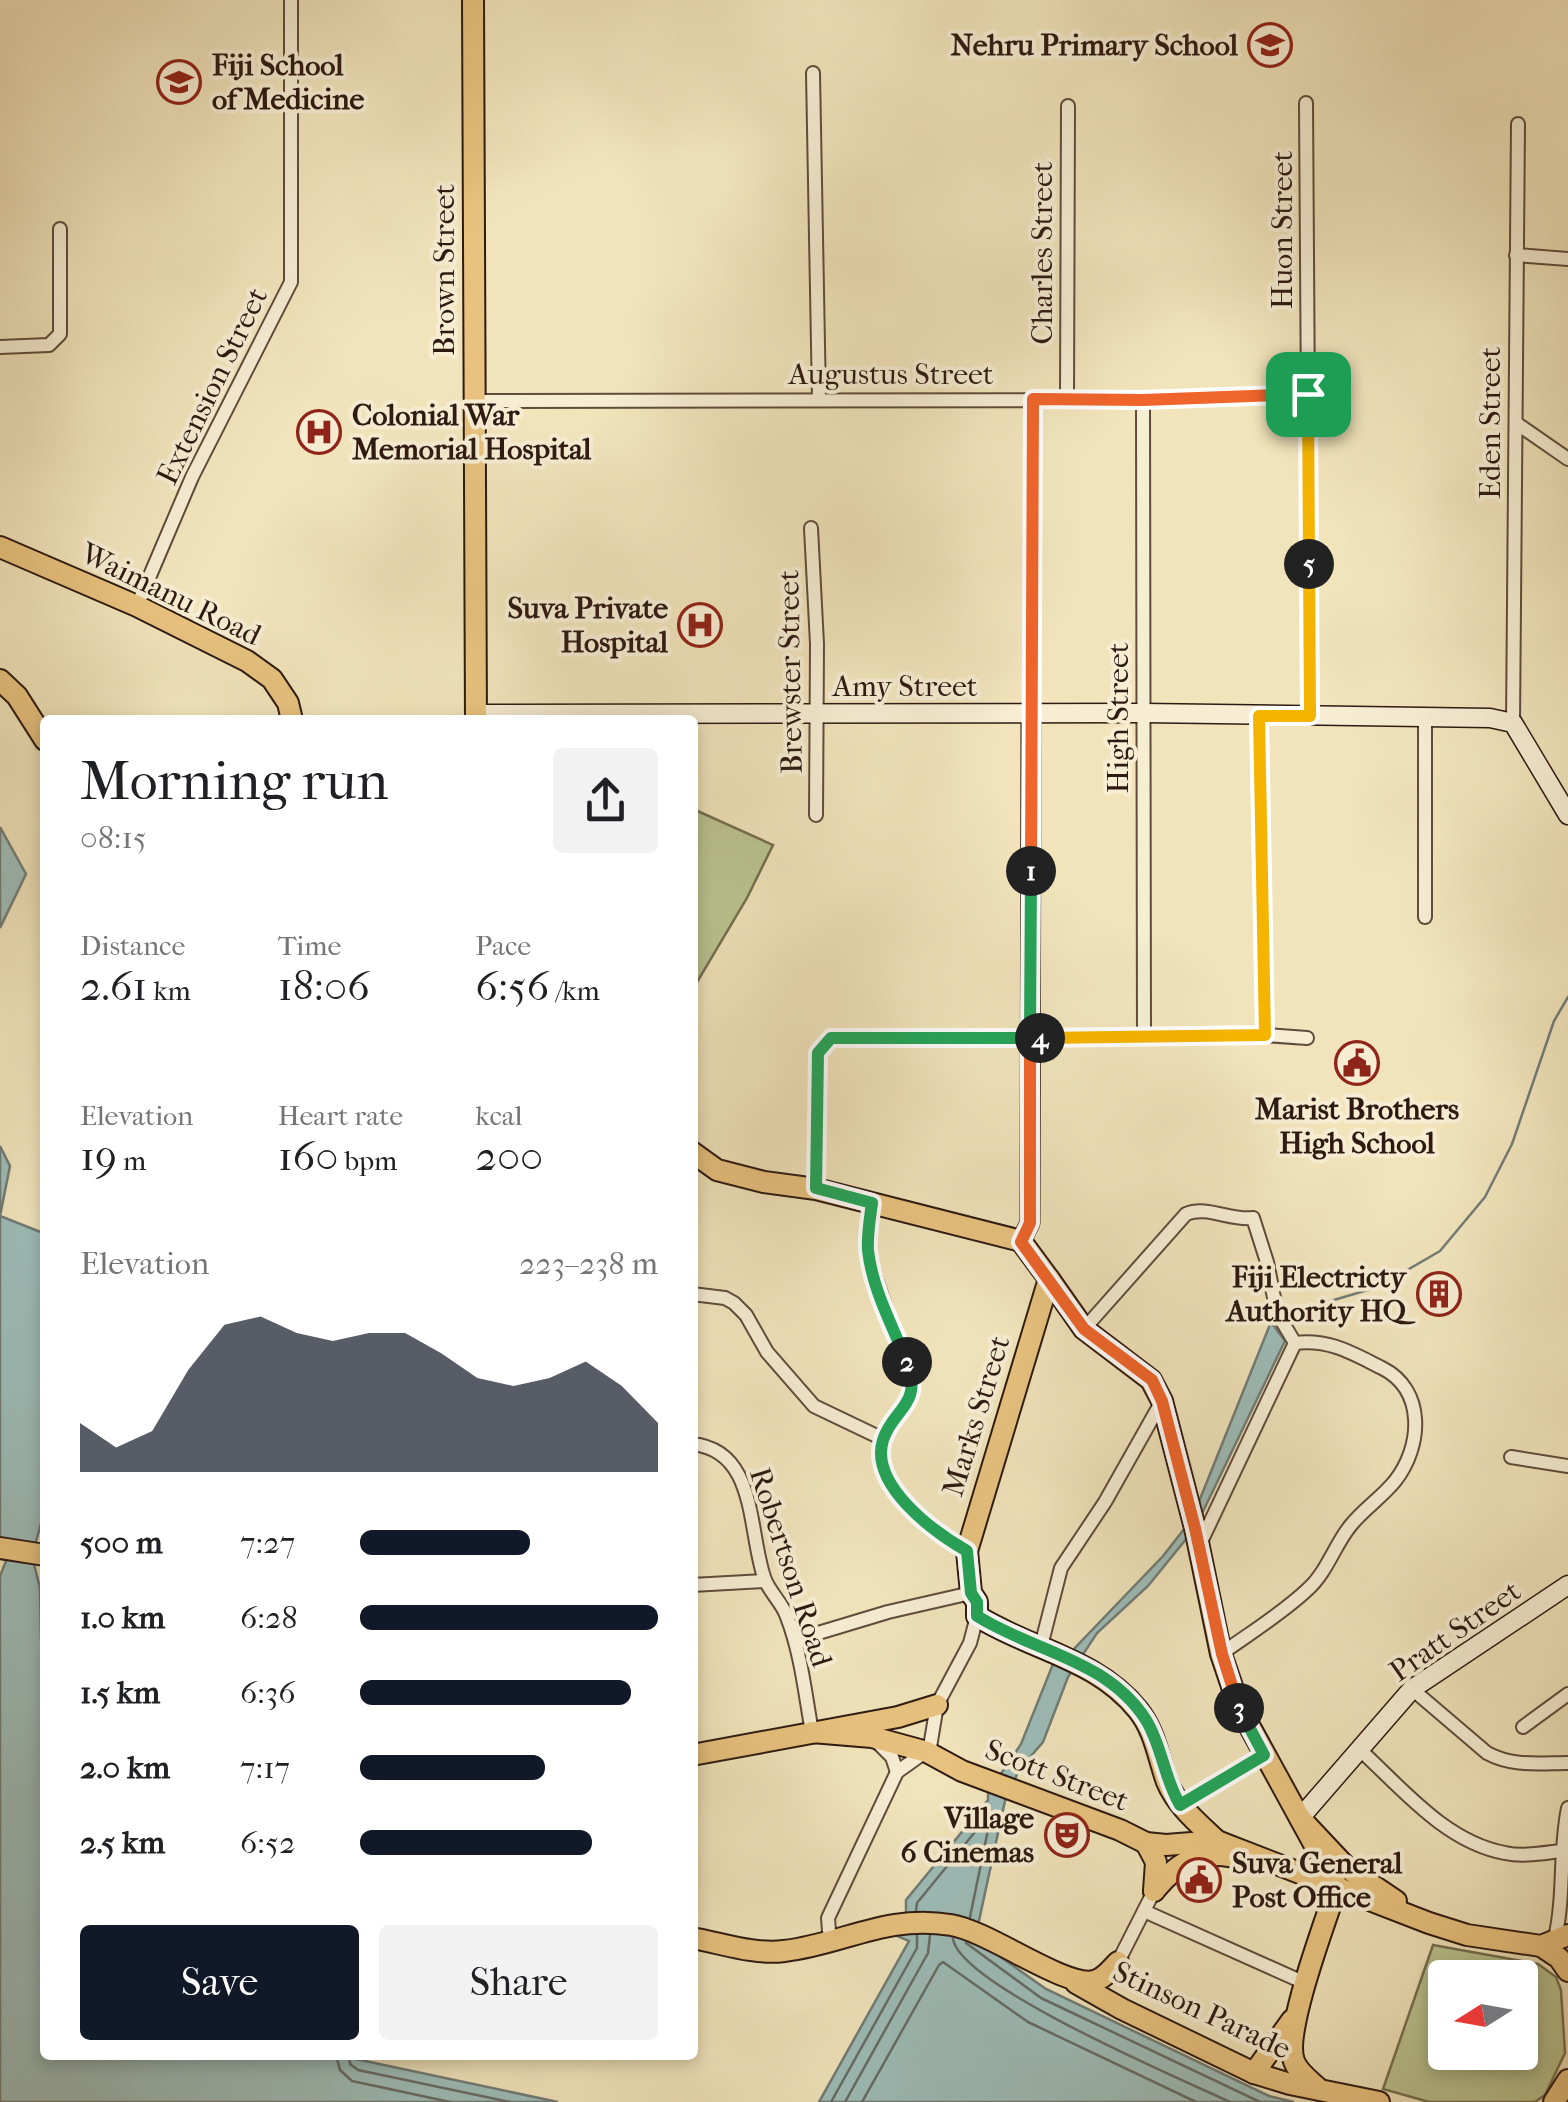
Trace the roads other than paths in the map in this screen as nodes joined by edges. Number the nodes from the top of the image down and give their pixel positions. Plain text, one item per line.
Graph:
1 (292, 0) edge
2 (473, 0) edge
3 (813, 73) dead end
4 (1306, 103) dead end
5 (1068, 106) dead end
6 (1518, 124) dead end
7 (60, 229) dead end
8 (1516, 256) junction
9 (1568, 259) edge
10 (0, 347) edge
11 (1308, 394) junction
12 (819, 399) junction
13 (1033, 399) junction
14 (1067, 400) junction
15 (1143, 400) junction
16 (474, 401) junction
17 (1516, 423) junction
18 (1568, 458) edge
19 (812, 528) dead end
20 (0, 547) edge
21 (137, 606) junction
22 (0, 680) edge
23 (1031, 713) junction
24 (1144, 713) junction
25 (816, 714) junction
26 (291, 715) edge
27 (476, 715) edge
28 (698, 715) edge
29 (1259, 716) junction
30 (1310, 716) junction
31 (1424, 718) junction
32 (1512, 723) junction
33 (40, 732) edge
34 (816, 815) dead end
35 (1568, 815) edge
36 (1425, 917) dead end
37 (1265, 1035) junction
38 (1144, 1036) junction
39 (1030, 1038) junction
40 (1307, 1038) dead end
41 (698, 1156) edge
42 (816, 1188) junction
43 (872, 1203) junction
44 (1021, 1242) junction
45 (1049, 1279) junction
46 (698, 1295) edge
47 (1084, 1329) junction
48 (1295, 1343) junction
49 (1162, 1401) junction
50 (883, 1439) junction
51 (698, 1445) edge
52 (1511, 1457) dead end
53 (1568, 1466) edge
54 (1195, 1528) junction
55 (0, 1548) edge
56 (967, 1551) junction
57 (40, 1556) edge
58 (764, 1580) junction
59 (698, 1584) edge
60 (1568, 1586) edge
61 (971, 1593) junction
62 (977, 1616) junction
63 (795, 1640) junction
64 (1220, 1645) junction
65 (1046, 1648) junction
66 (1412, 1689) junction
67 (1568, 1694) edge
68 (937, 1705) junction
69 (1523, 1728) dead end
70 (812, 1732) junction
71 (872, 1737) junction
72 (1358, 1748) junction
73 (927, 1752) junction
74 (698, 1754) edge
75 (1264, 1755) junction
76 (1568, 1763) edge
77 (897, 1772) junction
78 (1180, 1805) junction
79 (1568, 1810) edge
80 (1300, 1818) junction
81 (1217, 1841) junction
82 (1146, 1843) junction
83 (1561, 1851) junction
84 (1337, 1886) junction
85 (1154, 1891) junction
86 (1144, 1911) junction
87 (1565, 1914) edge
88 (1428, 1923) junction
89 (1325, 1924) junction
90 (835, 1933) junction
91 (698, 1939) edge
92 (1558, 1950) edge
93 (1118, 1962) junction
94 (1062, 1974) junction
95 (1305, 1983) junction
96 (1122, 2009) junction
97 (1296, 2014) junction
98 (1254, 2072) junction
99 (1320, 2090) junction
100 (1379, 2102) edge

1 - 21 street, Extension Street
2 - 16 main road, Brown Street
3 - 12 street
4 - 11 street, Huon Street
5 - 14 street, Charles Street
6 - 8 street, Eden Street
7 - 10 street
8 - 9 street
8 - 17 street, Eden Street
11 - 15 street, Augustus Street
11 - 30 street, Huon Street
12 - 13 street, Augustus Street
12 - 16 street, Augustus Street
13 - 14 street, Augustus Street
13 - 23 street
14 - 15 street, Augustus Street
15 - 24 street, High Street
16 - 27 main road, Brown Street
17 - 18 street
17 - 32 street, Eden Street
19 - 25 street, Brewster Street
20 - 21 main road, Waimanu Road
21 - 26 main road, Waimanu Road
22 - 33 main road
23 - 24 main road, Amy Street
23 - 25 main road, Amy Street
23 - 39 main road
24 - 29 main road, Amy Street
24 - 38 street, High Street
25 - 28 main road, Amy Street
25 - 34 street, Brewster Street
29 - 30 main road, Amy Street
29 - 37 street
30 - 31 main road, Amy Street
31 - 32 main road, Amy Street
31 - 36 street
32 - 35 main road
37 - 38 street
37 - 40 street
38 - 39 street
39 - 42 street
39 - 44 main road
41 - 42 main road
42 - 43 main road
43 - 44 main road
43 - 50 street
44 - 45 main road
45 - 47 main road
45 - 56 main road, Marks Street
46 - 50 street
47 - 48 street
47 - 49 main road
48 - 54 street
48 - 64 street
49 - 54 main road
49 - 65 street
50 - 56 street
51 - 58 street, Robertson Road
52 - 53 street
54 - 64 main road
55 - 57 main road
56 - 61 main road, Marks Street
58 - 59 street
58 - 63 street, Robertson Road
60 - 66 main road, Pratt Street
61 - 62 main road, Marks Street
61 - 63 street
62 - 65 main road
62 - 68 street
63 - 70 street, Robertson Road
64 - 75 main road
65 - 78 main road
66 - 72 main road, Pratt Street
66 - 76 street
67 - 69 street
68 - 70 main road
68 - 73 street
70 - 71 main road, Scott Street
70 - 74 main road
71 - 73 main road, Scott Street
71 - 77 street
72 - 80 main road, Pratt Street
72 - 83 street
73 - 77 street
73 - 82 main road, Scott Street
75 - 78 street
75 - 80 main road
77 - 90 street
78 - 81 main road
79 - 83 street
80 - 84 main road
80 - 88 main road
81 - 82 main road, Scott Street
81 - 84 main road, Scott Street
82 - 85 main road
83 - 87 street
84 - 88 main road, Scott Street
84 - 89 main road
85 - 86 street
85 - 89 main road
86 - 93 street
86 - 95 street
87 - 92 street
88 - 92 main road
89 - 95 main road
90 - 91 main road, Stinson Parade
90 - 94 main road, Stinson Parade
93 - 94 main road
93 - 96 main road
94 - 96 main road, Stinson Parade
95 - 97 main road
96 - 98 main road, Stinson Parade
97 - 98 main road
97 - 99 main road
98 - 99 main road, Stinson Parade
99 - 100 main road, Stinson Parade

